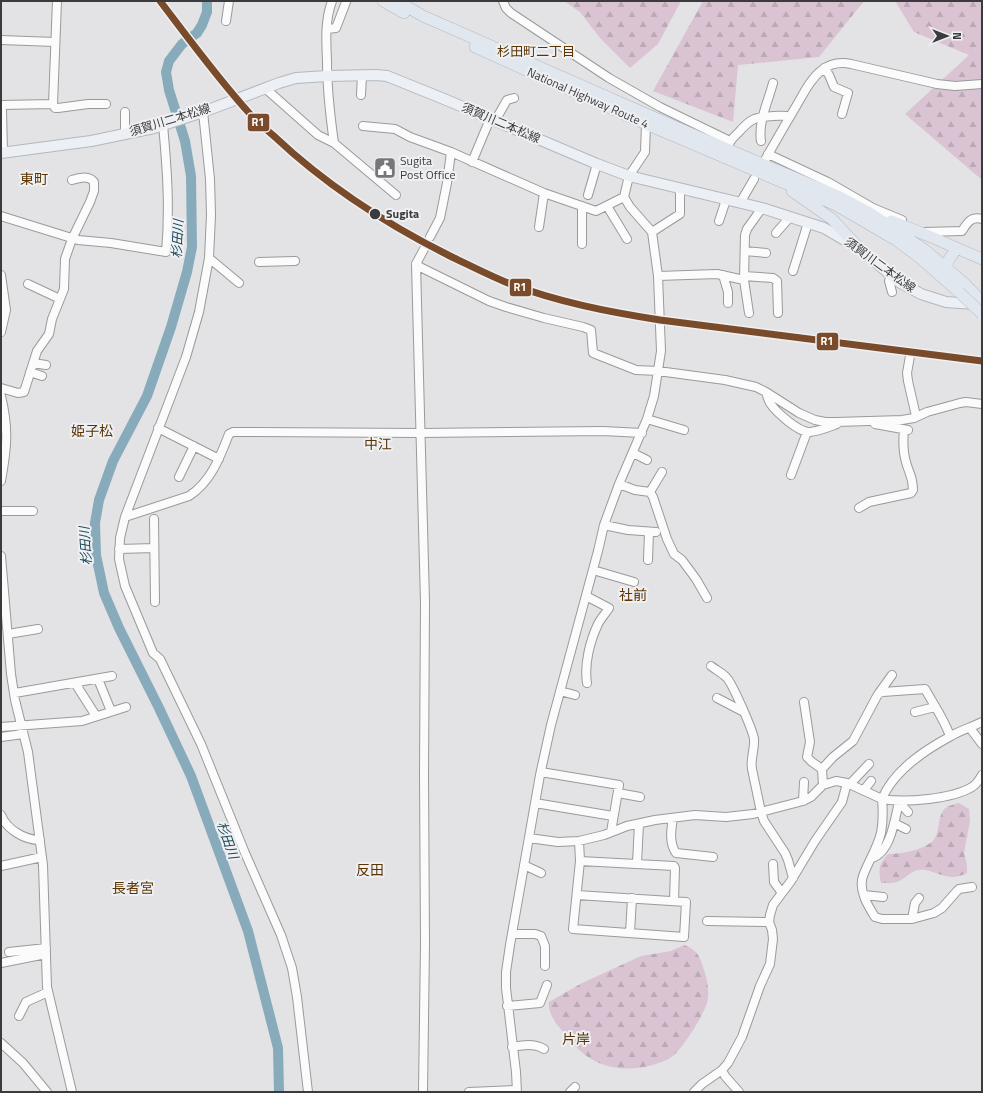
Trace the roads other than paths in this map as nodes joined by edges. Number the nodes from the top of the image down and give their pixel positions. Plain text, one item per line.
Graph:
1 (56, 1) edge
2 (229, 1) edge
3 (332, 1) edge
4 (383, 1) edge
5 (398, 1) edge
6 (503, 1) edge
7 (346, 2) edge
8 (226, 20) dead end
9 (326, 29) junction
10 (1, 40) edge
11 (55, 42) junction
12 (824, 68) junction
13 (362, 75) junction
14 (327, 76) junction
15 (773, 84) dead end
16 (982, 84) edge
17 (266, 89) junction
18 (361, 96) dead end
19 (514, 98) dead end
20 (53, 104) junction
21 (106, 104) dead end
22 (2, 107) edge
23 (125, 112) dead end
24 (202, 112) junction
25 (842, 114) dead end
26 (764, 116) junction
27 (790, 116) junction
28 (493, 120) junction
29 (164, 124) junction
30 (646, 124) junction
31 (363, 126) dead end
32 (125, 134) junction
33 (761, 141) dead end
34 (334, 143) junction
35 (729, 146) junction
36 (451, 152) junction
37 (2, 153) edge
38 (472, 162) junction
39 (597, 164) junction
40 (629, 176) junction
41 (754, 179) dead end
42 (72, 180) dead end
43 (775, 180) junction
44 (680, 188) junction
45 (544, 193) junction
46 (396, 194) dead end
47 (588, 195) dead end
48 (624, 197) junction
49 (726, 200) junction
50 (740, 203) junction
51 (582, 206) junction
52 (607, 206) junction
53 (762, 208) junction
54 (870, 213) junction
55 (1, 216) edge
56 (790, 217) junction
57 (982, 219) edge
58 (719, 221) dead end
59 (808, 222) junction
60 (539, 227) dead end
61 (652, 232) junction
62 (776, 232) dead end
63 (922, 232) junction
64 (430, 237) tunnel mouth
65 (72, 239) junction
66 (627, 239) dead end
67 (582, 244) dead end
68 (956, 248) junction
69 (424, 249) tunnel mouth
70 (860, 249) junction
71 (745, 252) junction
72 (766, 253) dead end
73 (209, 258) junction
74 (982, 259) edge
75 (295, 261) dead end
76 (259, 262) dead end
77 (416, 264) junction
78 (793, 271) dead end
79 (946, 273) junction
80 (891, 274) junction
81 (1, 275) edge
82 (723, 275) junction
83 (658, 276) junction
84 (744, 278) junction
85 (239, 283) dead end
86 (28, 284) dead end
87 (962, 288) junction
88 (892, 292) dead end
89 (12, 297) dead end
90 (60, 299) junction
91 (982, 303) edge
92 (5, 304) junction
93 (728, 304) dead end
94 (749, 313) dead end
95 (778, 313) dead end
96 (982, 314) edge
97 (1, 332) edge
98 (910, 356) dead end
99 (33, 363) junction
100 (46, 365) dead end
101 (658, 371) junction
102 (30, 372) junction
103 (42, 376) dead end
104 (1, 388) edge
105 (766, 392) junction
106 (1, 396) edge
107 (982, 404) edge
108 (916, 416) junction
109 (647, 419) junction
110 (869, 421) junction
111 (841, 422) junction
112 (158, 428) junction
113 (684, 430) dead end
114 (807, 432) junction
115 (420, 433) junction
116 (642, 433) junction
117 (194, 446) junction
118 (633, 454) junction
119 (3, 456) edge
120 (219, 459) junction
121 (647, 460) dead end
122 (662, 472) dead end
123 (791, 475) dead end
124 (179, 477) dead end
125 (1, 481) edge
126 (619, 484) junction
127 (650, 492) junction
128 (859, 508) dead end
129 (1, 511) edge
130 (33, 511) dead end
131 (125, 517) junction
132 (154, 519) dead end
133 (604, 525) junction
134 (154, 548) junction
135 (119, 549) junction
136 (1, 556) edge
137 (648, 560) dead end
138 (593, 570) junction
139 (634, 582) dead end
140 (586, 596) junction
141 (707, 598) dead end
142 (3, 602) edge
143 (155, 602) dead end
144 (38, 629) dead end
145 (6, 641) edge
146 (10, 657) junction
147 (1, 662) edge
148 (711, 666) dead end
149 (892, 675) dead end
150 (112, 676) dead end
151 (98, 679) junction
152 (75, 683) junction
153 (587, 684) dead end
154 (560, 691) junction
155 (15, 693) junction
156 (879, 693) junction
157 (575, 695) dead end
158 (717, 698) dead end
159 (804, 702) dead end
160 (126, 707) dead end
161 (935, 707) junction
162 (111, 711) junction
163 (742, 711) junction
164 (915, 712) dead end
165 (96, 716) junction
166 (982, 722) edge
167 (21, 725) junction
168 (1, 726) edge
169 (970, 728) junction
170 (24, 734) junction
171 (950, 736) junction
172 (1, 737) edge
173 (982, 744) edge
174 (869, 764) dead end
175 (822, 769) junction
176 (541, 772) junction
177 (981, 780) edge
178 (871, 781) dead end
179 (804, 782) dead end
180 (848, 784) junction
181 (823, 785) junction
182 (864, 790) junction
183 (618, 793) junction
184 (640, 796) dead end
185 (882, 799) junction
186 (803, 801) junction
187 (898, 802) junction
188 (535, 803) junction
189 (760, 812) junction
190 (908, 812) dead end
191 (1, 815) edge
192 (613, 816) junction
193 (673, 818) junction
194 (894, 823) junction
195 (639, 824) junction
196 (906, 829) dead end
197 (611, 832) junction
198 (529, 838) junction
199 (40, 840) junction
200 (579, 841) junction
201 (42, 857) junction
202 (713, 857) dead end
203 (872, 858) junction
204 (580, 861) junction
205 (637, 863) junction
206 (773, 864) dead end
207 (524, 865) junction
208 (1, 866) edge
209 (541, 873) dead end
210 (793, 878) junction
211 (972, 887) dead end
212 (782, 893) junction
213 (577, 895) junction
214 (864, 895) junction
215 (883, 897) dead end
216 (632, 898) junction
217 (919, 898) dead end
218 (674, 901) junction
219 (912, 919) junction
220 (707, 921) dead end
221 (770, 922) junction
222 (630, 933) junction
223 (512, 934) junction
224 (46, 951) junction
225 (9, 952) dead end
226 (1, 963) edge
227 (545, 966) dead end
228 (547, 985) dead end
229 (48, 992) junction
230 (507, 1006) junction
231 (18, 1016) dead end
232 (1, 1043) edge
233 (512, 1047) junction
234 (544, 1049) dead end
235 (722, 1070) junction
236 (517, 1091) edge
237 (46, 1092) edge
238 (72, 1092) edge
239 (308, 1092) edge
240 (423, 1092) edge
241 (469, 1092) edge
242 (694, 1092) edge
243 (739, 1092) edge

1 - 11 street
2 - 8 street
3 - 9 street
4 - 30 highway, National Highway Route 4
5 - 35 highway, National Highway Route 4
6 - 35 street
7 - 9 street
9 - 14 street
10 - 11 street
11 - 20 street
12 - 16 street
12 - 25 street
12 - 27 street
13 - 14 main road, 須賀川二本松線
13 - 18 street
13 - 28 main road, 須賀川二本松線
14 - 17 main road, 須賀川二本松線
14 - 34 street
15 - 26 street
17 - 24 main road, 須賀川二本松線
17 - 34 street
19 - 28 street
20 - 21 street
20 - 22 street
22 - 37 street
23 - 32 street
24 - 29 main road, 須賀川二本松線
24 - 73 street
26 - 27 street
26 - 33 street
26 - 35 street
27 - 63 street
28 - 38 street
28 - 39 main road, 須賀川二本松線
29 - 32 main road, 須賀川二本松線
29 - 65 street
30 - 40 street
30 - 43 highway, National Highway Route 4
31 - 36 street
32 - 37 main road, 須賀川二本松線
34 - 46 street
35 - 54 highway, National Highway Route 4
36 - 38 street
36 - 64 street
38 - 45 street
39 - 40 main road, 須賀川二本松線
39 - 47 street
40 - 44 main road, 須賀川二本松線
40 - 48 street
41 - 50 street
42 - 65 street
43 - 70 highway
43 - 79 highway
44 - 49 main road, 須賀川二本松線
44 - 61 street
45 - 51 street
45 - 60 street
48 - 52 street
48 - 61 street
49 - 50 main road, 須賀川二本松線
49 - 58 street
50 - 53 main road, 須賀川二本松線
51 - 52 street
51 - 67 street
52 - 66 street
53 - 56 main road, 須賀川二本松線
53 - 71 street
54 - 63 highway
54 - 79 highway
55 - 65 street
56 - 59 main road, 須賀川二本松線
56 - 62 street
57 - 63 street
59 - 70 main road, 須賀川二本松線
59 - 78 street
61 - 83 street
63 - 68 highway
65 - 90 street
68 - 74 highway
68 - 79 highway
69 - 77 street
70 - 80 main road, 須賀川二本松線
71 - 72 street
71 - 84 street
73 - 85 street
73 - 112 street
75 - 76 street
77 - 101 street
77 - 115 street
79 - 87 highway
80 - 88 street
80 - 91 main road, 須賀川二本松線
81 - 92 street
82 - 83 street
82 - 84 street
82 - 93 street
83 - 101 street
84 - 94 street
84 - 95 street
86 - 90 street
87 - 91 highway
87 - 96 highway, bridge
89 - 92 street
90 - 99 street
92 - 97 street
98 - 108 street
99 - 100 street
99 - 102 street
101 - 105 street
101 - 109 street
102 - 103 street
102 - 104 street
105 - 111 street
105 - 114 street
106 - 119 street
107 - 108 street
108 - 110 street
109 - 113 street
109 - 116 street
110 - 111 street
110 - 128 street
111 - 114 street
112 - 117 street
112 - 131 street
114 - 123 street
115 - 116 street
115 - 120 street
115 - 240 street
116 - 118 street
117 - 120 street
117 - 124 street
118 - 121 street
118 - 126 street
119 - 125 street
120 - 131 street
122 - 127 street
126 - 127 street
126 - 133 street
127 - 141 street
129 - 130 street
131 - 135 street
132 - 134 street
133 - 137 street
133 - 138 street
134 - 135 street
134 - 143 street
135 - 239 street
136 - 142 street
138 - 139 street
138 - 140 street
140 - 153 street
140 - 154 street
142 - 145 street
144 - 145 street
145 - 146 street
146 - 147 street
146 - 155 street
148 - 163 street
149 - 156 street
150 - 151 street
151 - 152 street
151 - 162 street
152 - 155 street
152 - 165 street
154 - 157 street
154 - 176 street
155 - 167 street
156 - 161 street
156 - 175 street
158 - 163 street
159 - 175 street
160 - 162 street
161 - 164 street
161 - 171 street
162 - 165 street
163 - 189 street
165 - 167 street
166 - 169 street
167 - 168 street
167 - 170 street
169 - 171 street
169 - 173 street
170 - 172 street
170 - 199 street
171 - 185 street
174 - 180 street
175 - 181 street
176 - 183 street
176 - 188 street
177 - 187 street
178 - 182 street
179 - 186 street
180 - 181 street
180 - 182 street
180 - 210 street
181 - 186 street
182 - 185 street
183 - 184 street
183 - 192 street
185 - 187 street
185 - 203 street
186 - 189 street
187 - 190 street
187 - 194 street
188 - 192 street
188 - 198 street
189 - 193 street
189 - 210 street
191 - 199 street
192 - 197 street
193 - 195 street
193 - 202 street
194 - 196 street
194 - 203 street
195 - 197 street
195 - 205 street
197 - 200 street
198 - 200 street
198 - 207 street
199 - 201 street
200 - 204 street
201 - 208 street
201 - 224 street
203 - 214 street
204 - 205 street
204 - 213 street
205 - 218 street
206 - 212 street
207 - 209 street
207 - 223 street
210 - 212 street
211 - 219 street
212 - 221 street
213 - 216 street
213 - 222 street
214 - 215 street
214 - 219 street
216 - 218 street
216 - 222 street
217 - 219 street
218 - 222 street
220 - 221 street
221 - 235 street
223 - 227 street
223 - 230 street
224 - 225 street
224 - 226 street
224 - 229 street
228 - 230 street
229 - 231 street
229 - 238 street
230 - 233 street
232 - 237 street
233 - 234 street
233 - 236 street
235 - 242 street
235 - 243 street
236 - 241 street

